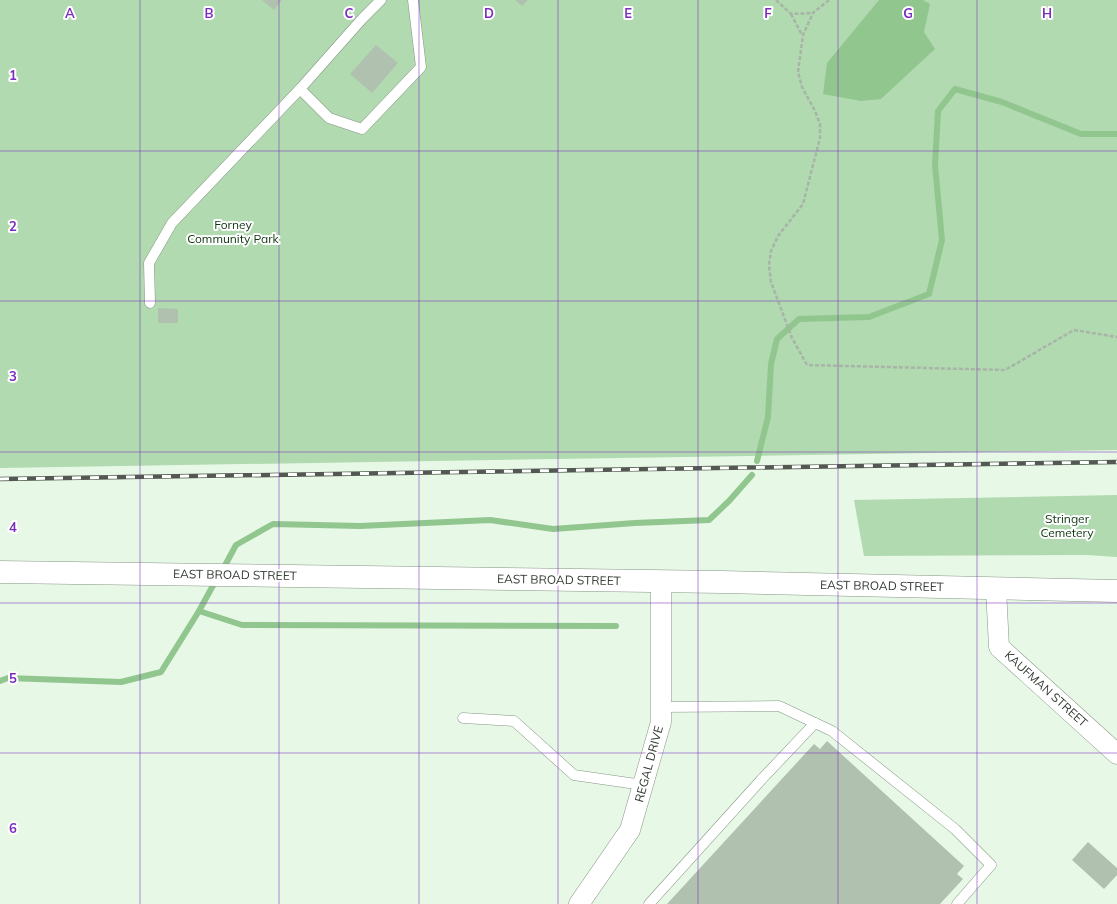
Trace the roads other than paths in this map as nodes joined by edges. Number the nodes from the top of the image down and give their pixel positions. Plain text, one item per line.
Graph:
1 (381, 0) edge
2 (413, 0) edge
3 (300, 89) junction
4 (150, 303) dead end
5 (0, 572) edge
6 (661, 582) junction
7 (996, 589) junction
8 (1117, 591) edge
9 (660, 707) junction
10 (463, 718) dead end
11 (815, 723) junction
12 (1117, 754) edge
13 (643, 786) junction
14 (580, 904) edge
15 (649, 904) edge
16 (957, 904) edge

1 - 3 lane
2 - 3 lane
3 - 4 lane
5 - 6 main road, EAST BROAD STREET
6 - 7 main road, EAST BROAD STREET
6 - 9 street, REGAL DRIVE
7 - 8 main road, EAST BROAD STREET
7 - 12 street, KAUFMAN STREET
9 - 11 lane
9 - 13 street, REGAL DRIVE
10 - 13 lane
11 - 15 lane
11 - 16 lane
13 - 14 street, REGAL DRIVE

